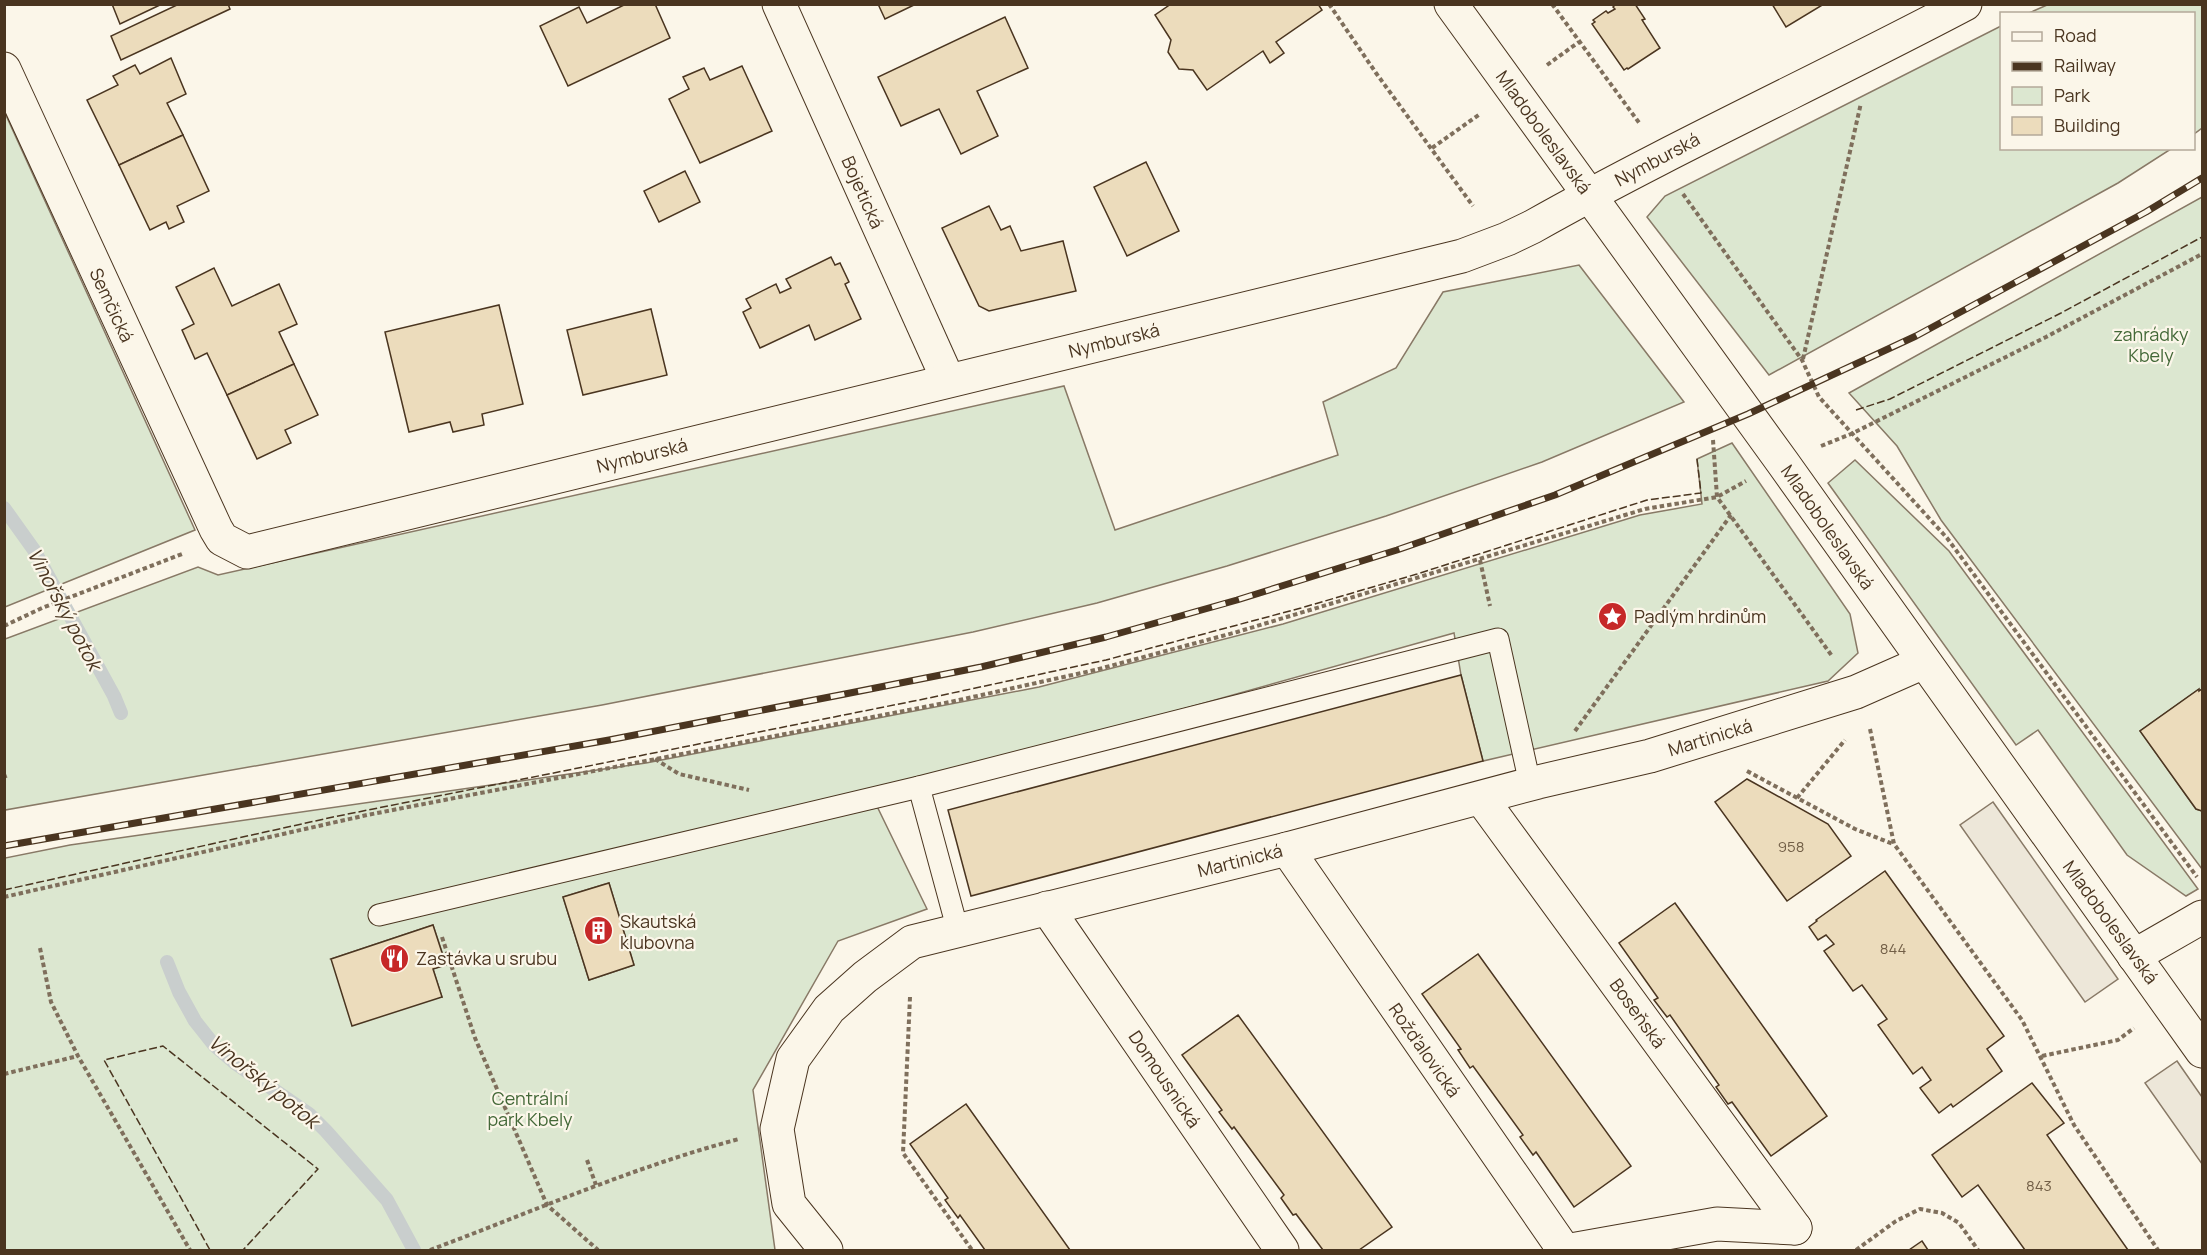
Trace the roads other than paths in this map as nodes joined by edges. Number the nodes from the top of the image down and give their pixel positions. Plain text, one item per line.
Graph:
1 (779, 4) edge
2 (1451, 4) edge
3 (1965, 4) edge
4 (4, 69) edge
5 (1590, 194) junction
6 (948, 380) junction
7 (222, 539) joint
8 (1924, 662) junction
9 (1534, 783) junction
10 (919, 787) junction
11 (1482, 798) junction
12 (1287, 849) junction
13 (1047, 908) junction
14 (379, 915) dead end
15 (2202, 917) edge
16 (958, 931) junction
17 (2134, 956) junction
18 (2202, 1051) edge
19 (1792, 1240) edge
20 (826, 1251) edge
21 (1282, 1251) edge
22 (1564, 1251) edge
23 (1571, 1251) edge

1 - 6 street, Bojetická
2 - 5 street, Mladoboleslavská
3 - 5 street, Nymburská
4 - 7 street, Semčická
5 - 6 street, Nymburská
5 - 8 street, Mladoboleslavská
6 - 7 street, Nymburská
8 - 9 street, Martinická
8 - 17 street, Mladoboleslavská
9 - 10 lane
9 - 11 street, Martinická
10 - 14 lane
10 - 16 lane
11 - 12 street, Martinická
11 - 19 street, Boseňská
12 - 13 street, Martinická
12 - 22 street, Rožďalovická
13 - 16 street, Martinická
13 - 21 street, Domousnická
15 - 17 street
16 - 20 street, Martinická
17 - 18 street, Mladoboleslavská
19 - 23 street

